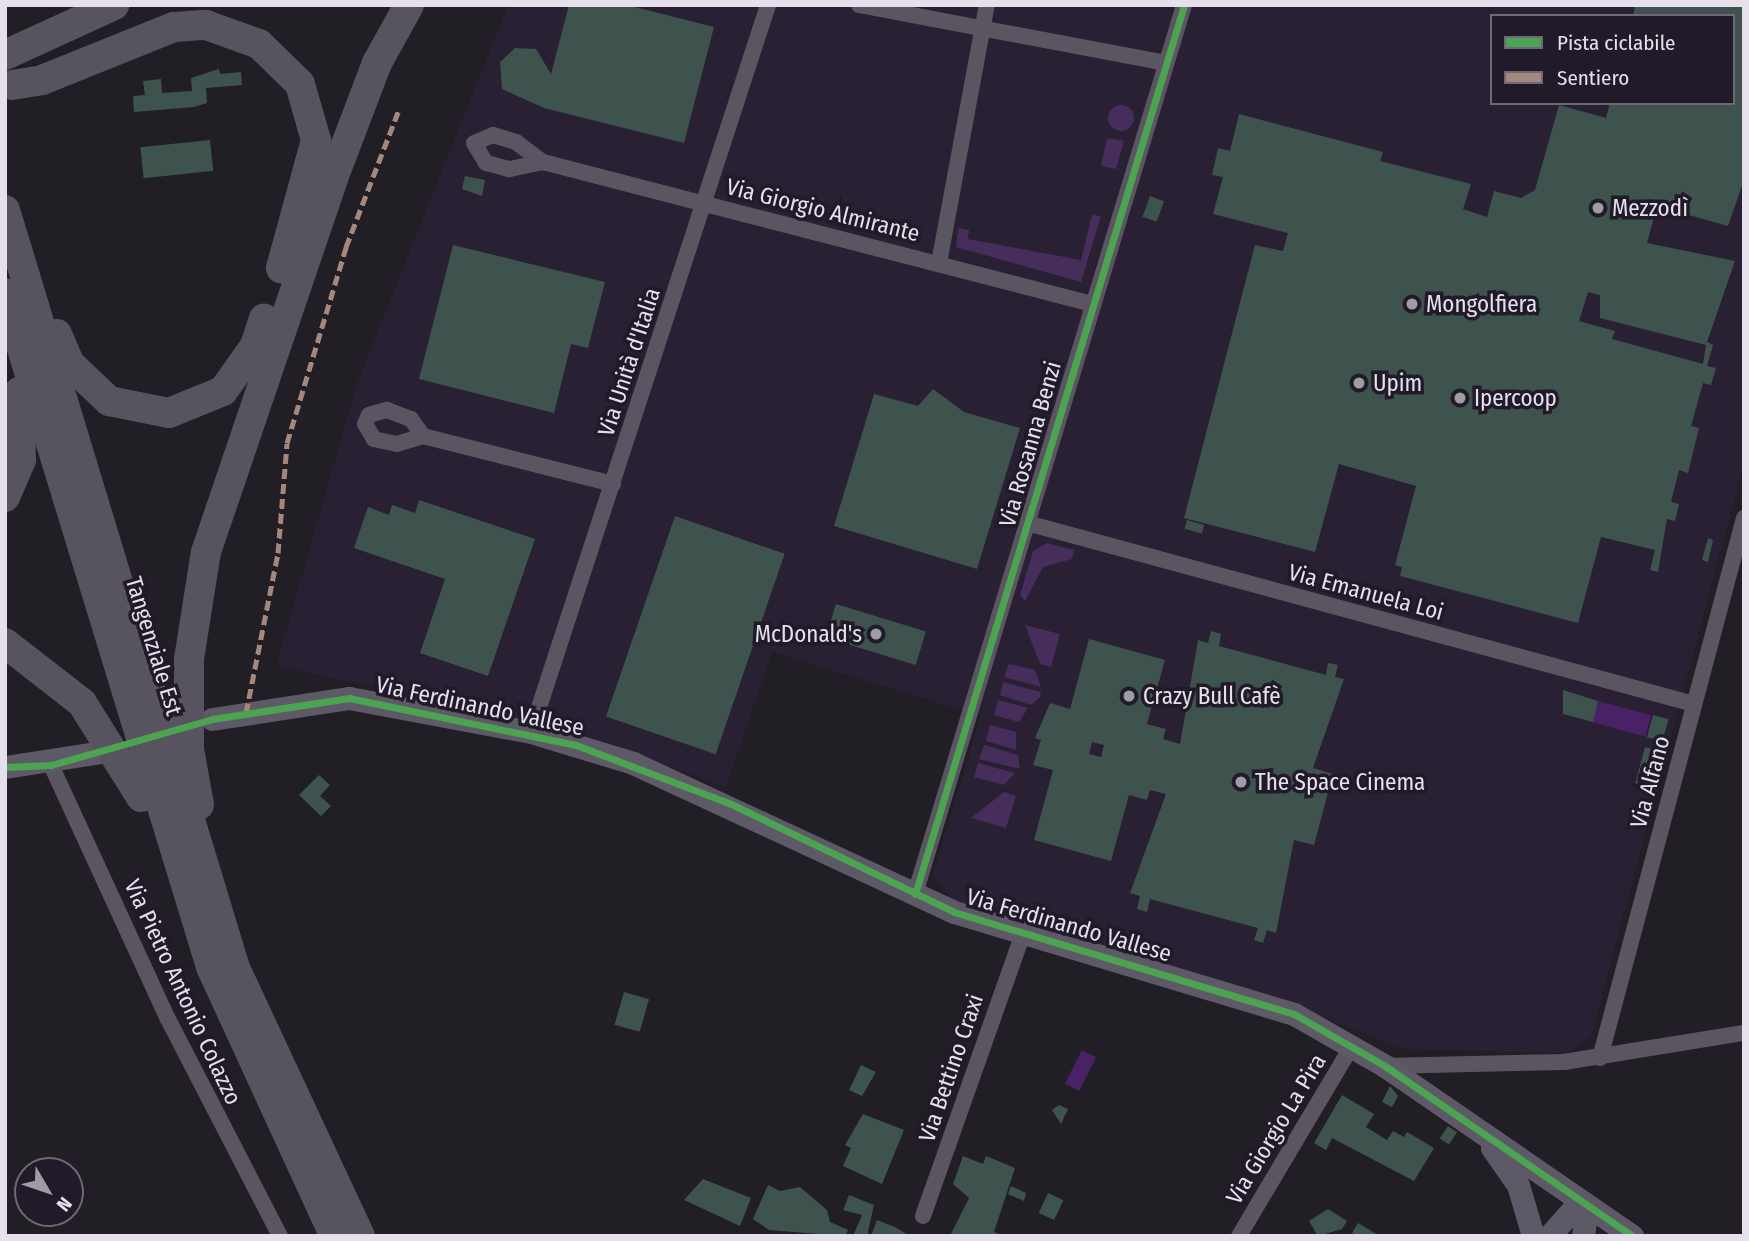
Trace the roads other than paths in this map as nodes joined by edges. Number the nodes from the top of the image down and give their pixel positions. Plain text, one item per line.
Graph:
1 (89, 5) edge
2 (114, 5) edge
3 (182, 5) edge
4 (409, 5) edge
5 (768, 5) edge
6 (859, 5) edge
7 (987, 5) edge
8 (1184, 5) edge
9 (983, 29) junction
10 (49, 36) junction
11 (5, 55) edge
12 (1166, 63) junction
13 (9, 86) edge
14 (543, 162) dead end
15 (704, 203) junction
16 (5, 210) edge
17 (18, 249) junction
18 (939, 263) junction
19 (5, 293) edge
20 (1092, 304) junction
21 (5, 337) edge
22 (423, 436) dead end
23 (613, 484) junction
24 (5, 497) edge
25 (1744, 518) edge
26 (1027, 523) junction
27 (5, 643) edge
28 (1694, 705) junction
29 (212, 719) dead end
30 (531, 732) junction
31 (102, 752) dead end
32 (51, 765) junction
33 (5, 767) edge
34 (915, 894) junction
35 (1022, 936) junction
36 (223, 967) junction
37 (1744, 1033) edge
38 (1352, 1046) junction
39 (1600, 1058) junction
40 (1385, 1066) junction
41 (1479, 1132) junction
42 (1587, 1206) junction
43 (923, 1216) dead end
44 (280, 1236) edge
45 (335, 1236) edge
46 (360, 1236) edge
47 (1239, 1236) edge
48 (1532, 1236) edge
49 (1549, 1236) edge
50 (1583, 1236) edge
51 (1632, 1236) edge

1 - 10 highway
2 - 10 highway
3 - 13 highway
4 - 36 highway
5 - 15 street, Via Unità d'Italia
6 - 9 street
7 - 9 street
8 - 12 street, Via Rosanna Benzi
9 - 12 street
9 - 18 street
10 - 11 highway
12 - 20 street, Via Rosanna Benzi
13 - 17 highway
14 - 15 street, Via Giorgio Almirante
15 - 18 street, Via Giorgio Almirante
15 - 23 street, Via Unità d'Italia
16 - 17 highway, Tangenziale Est
17 - 36 highway, Tangenziale Est
18 - 20 street, Via Giorgio Almirante
19 - 36 highway, Tangenziale Est
20 - 26 street, Via Rosanna Benzi
21 - 24 highway
22 - 23 street
23 - 30 street, Via Unità d'Italia
25 - 28 street, Via Alfano
26 - 28 street, Via Emanuela Loi
26 - 34 street, Via Rosanna Benzi
27 - 36 highway
28 - 39 street, Via Alfano
29 - 30 street, Via Ferdinando Vallese
30 - 34 street, Via Ferdinando Vallese
31 - 32 street
32 - 33 street
32 - 44 street, Via Pietro Antonio Colazzo
34 - 35 street, Via Ferdinando Vallese
35 - 38 street, Via Ferdinando Vallese
35 - 43 street, Via Bettino Craxi
36 - 45 highway, Tangenziale Est
36 - 46 highway, Tangenziale Est
37 - 39 street
38 - 40 street, Via Ferdinando Vallese
38 - 47 street, Via Giorgio La Pira
39 - 40 street
40 - 41 street, Via Ferdinando Vallese
41 - 42 street, Via Ferdinando Vallese
41 - 48 street
42 - 49 street
42 - 50 street
42 - 51 street, Via Ferdinando Vallese

